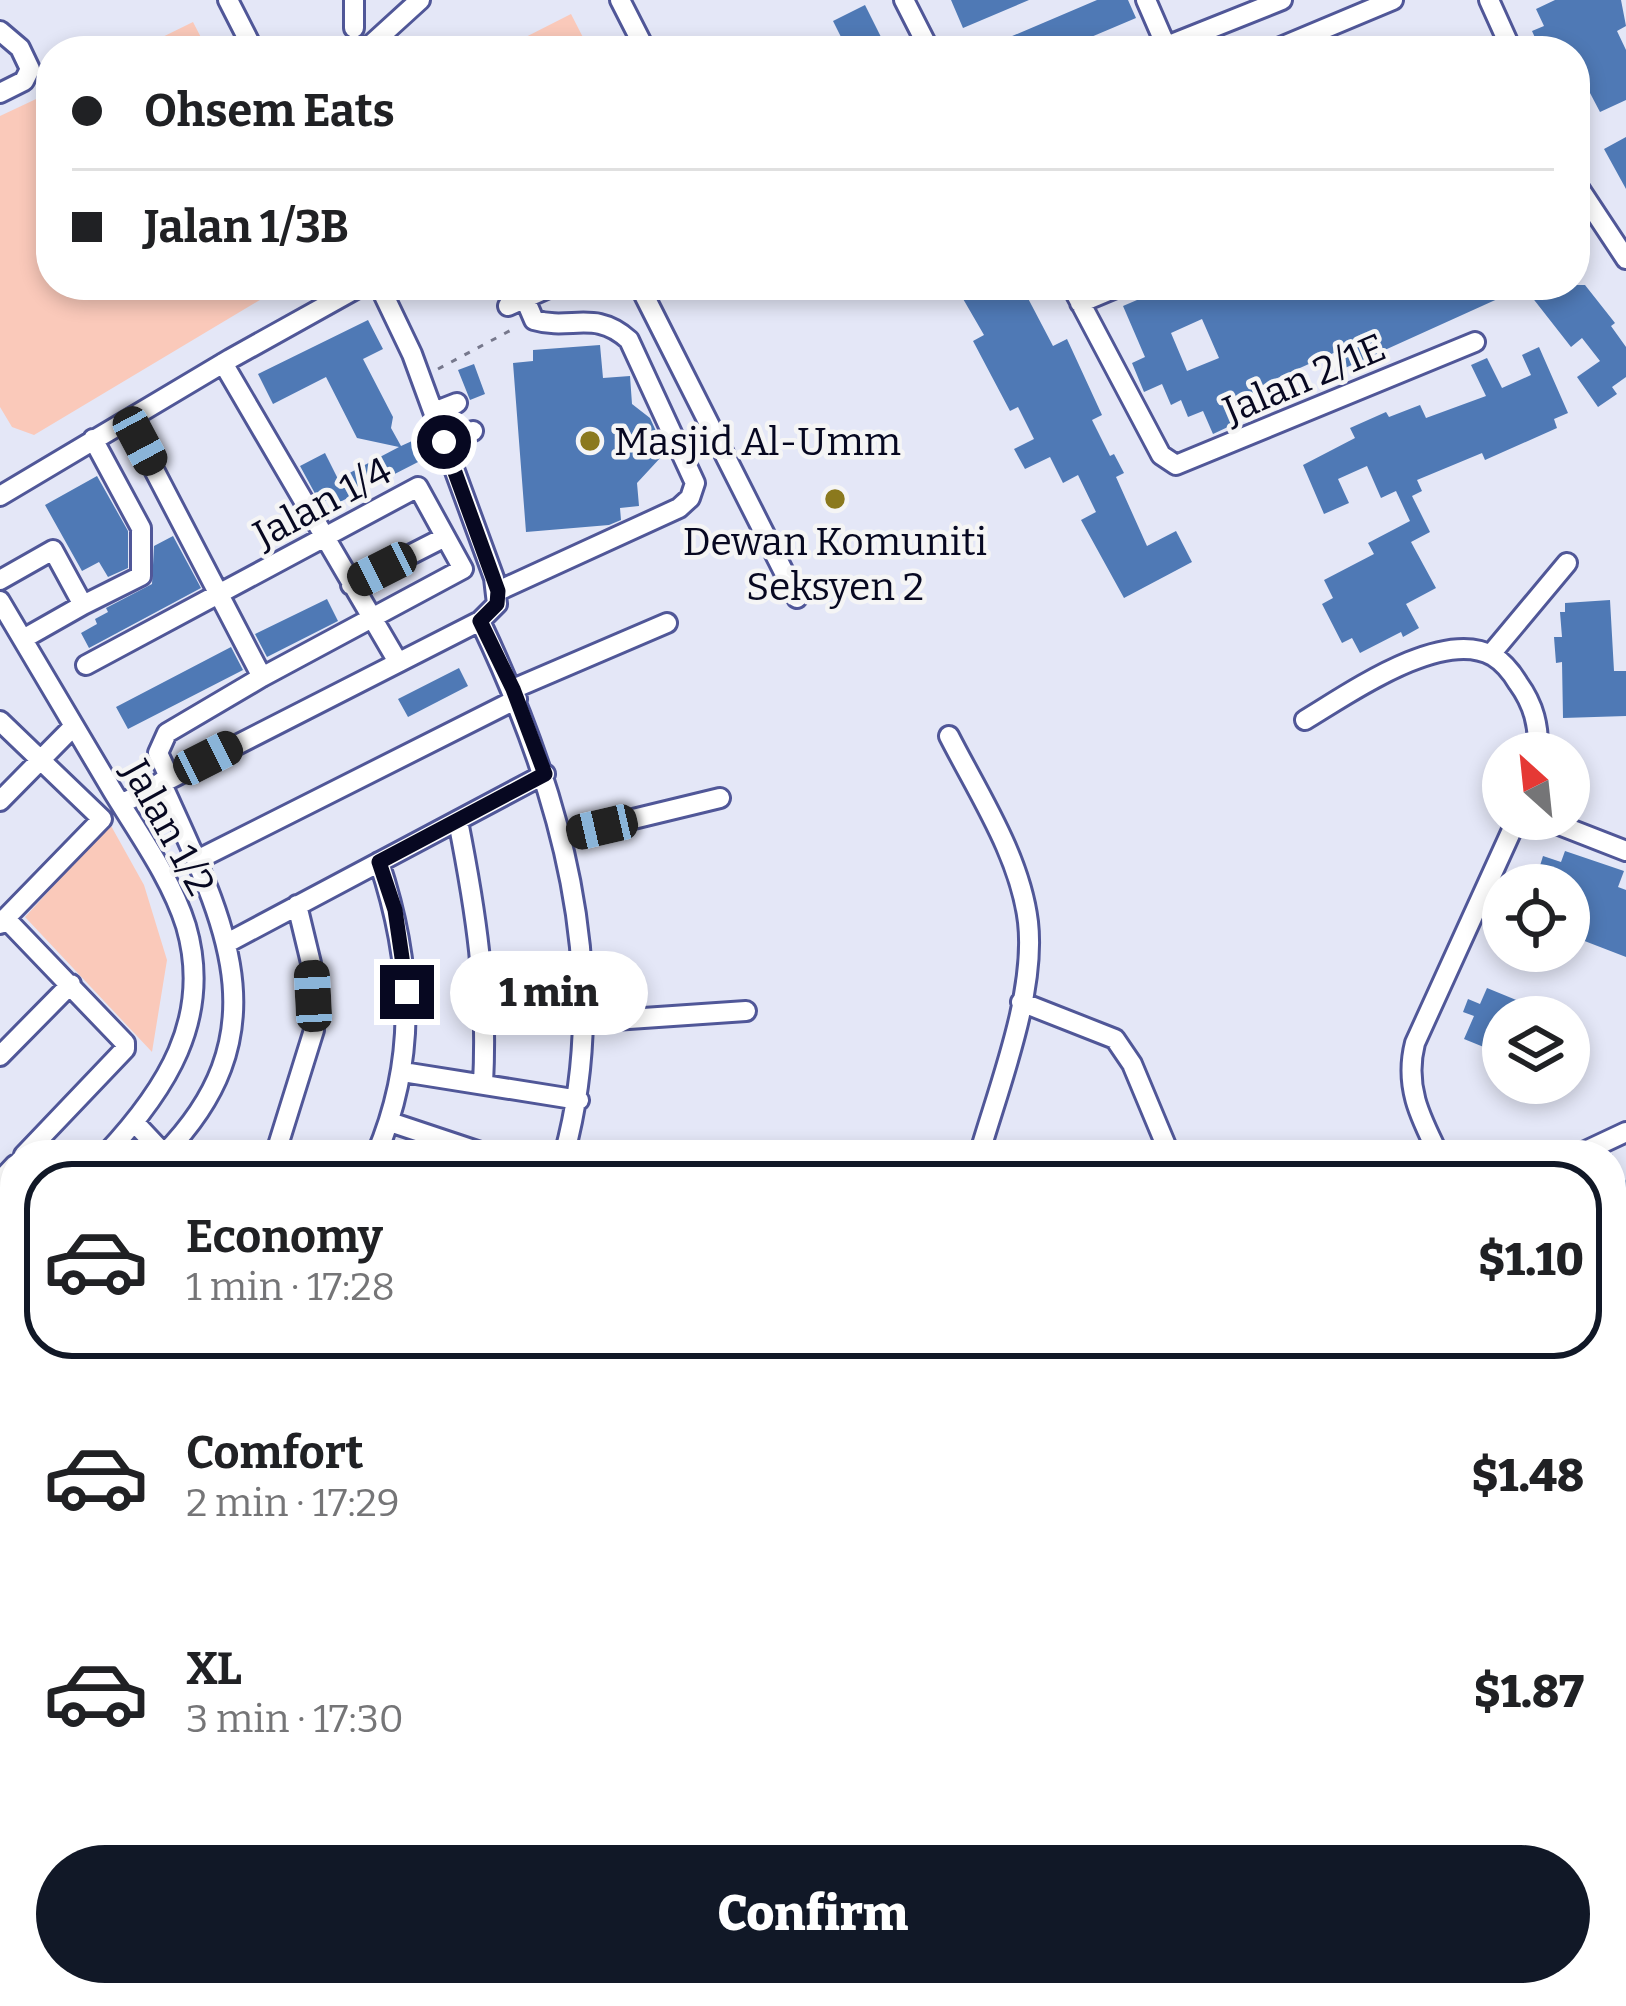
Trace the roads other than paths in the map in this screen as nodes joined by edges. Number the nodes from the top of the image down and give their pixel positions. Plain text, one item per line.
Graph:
1 (228, 0) edge
2 (354, 0) edge
3 (420, 0) edge
4 (620, 0) edge
5 (904, 0) edge
6 (1147, 0) edge
7 (1282, 0) edge
8 (1393, 0) edge
9 (1489, 0) edge
10 (354, 28) dead end
11 (0, 31) edge
12 (246, 36) edge
13 (380, 36) edge
14 (638, 36) edge
15 (922, 36) edge
16 (1157, 36) edge
17 (1192, 36) edge
18 (1307, 36) edge
19 (1505, 36) edge
20 (0, 93) edge
21 (1590, 205) edge
22 (1626, 259) edge
23 (336, 300) edge
24 (385, 300) edge
25 (521, 300) edge
26 (647, 300) edge
27 (1079, 300) edge
28 (1475, 342) dead end
29 (223, 363) junction
30 (457, 403) dead end
31 (434, 412) junction
32 (473, 431) dead end
33 (93, 439) junction
34 (140, 441) dead end
35 (444, 442) junction
36 (0, 496) edge
37 (325, 537) junction
38 (445, 537) junction
39 (1567, 563) dead end
40 (0, 580) edge
41 (351, 585) junction
42 (498, 591) junction
43 (220, 593) junction
44 (797, 598) dead end
45 (0, 601) edge
46 (83, 605) junction
47 (370, 619) junction
48 (480, 621) junction
49 (667, 623) dead end
50 (23, 639) junction
51 (1491, 654) junction
52 (398, 662) junction
53 (86, 665) dead end
54 (262, 677) junction
55 (515, 694) junction
56 (1305, 720) dead end
57 (0, 721) edge
58 (74, 726) junction
59 (1539, 732) edge
60 (949, 736) dead end
61 (41, 760) junction
62 (545, 774) junction
63 (165, 780) junction
64 (720, 798) dead end
65 (0, 801) edge
66 (121, 804) junction
67 (458, 820) junction
68 (563, 836) junction
69 (1590, 836) edge
70 (1507, 840) edge
71 (1626, 850) edge
72 (196, 860) junction
73 (379, 862) junction
74 (298, 905) junction
75 (3, 921) edge
76 (229, 942) junction
77 (71, 984) junction
78 (1021, 1002) junction
79 (746, 1012) dead end
80 (585, 1022) junction
81 (0, 1056) edge
82 (403, 1072) junction
83 (483, 1084) junction
84 (579, 1100) junction
85 (390, 1122) junction
86 (135, 1123) junction
87 (38, 1140) edge
88 (119, 1140) edge
89 (151, 1140) edge
90 (177, 1140) edge
91 (280, 1140) edge
92 (382, 1140) edge
93 (436, 1140) edge
94 (568, 1140) edge
95 (983, 1140) edge
96 (1164, 1140) edge
97 (1432, 1140) edge

1 - 12 street
2 - 10 street
3 - 13 street
4 - 14 street
5 - 15 street
6 - 16 street
7 - 17 street
8 - 18 street
9 - 19 street
11 - 20 street
21 - 22 street
23 - 29 street
24 - 31 street
25 - 42 street
26 - 44 street
27 - 28 street, Jalan 2/1E
29 - 33 street
29 - 37 street
30 - 31 street
31 - 35 street
32 - 35 street
33 - 36 street
33 - 46 street
34 - 43 street
35 - 42 street
37 - 38 street, Jalan 1/4
37 - 41 street
37 - 43 street, Jalan 1/4
38 - 41 street
38 - 47 street
39 - 51 street
40 - 46 street
41 - 47 street
42 - 48 street
43 - 53 street, Jalan 1/4
43 - 54 street
45 - 50 street, Jalan 1/2
46 - 50 street
47 - 52 street
47 - 54 street
48 - 52 street
48 - 55 street
49 - 55 street
50 - 58 street, Jalan 1/2
51 - 56 street
51 - 59 street
52 - 63 street
54 - 63 street
55 - 62 street
55 - 72 street
57 - 61 street
58 - 61 street
58 - 66 street, Jalan 1/2
60 - 78 street
61 - 65 street
61 - 75 street
62 - 67 street
62 - 68 street
63 - 66 street
63 - 72 street
64 - 68 street
66 - 86 street, Jalan 1/2
67 - 73 street
67 - 83 street
68 - 80 street
69 - 71 street
70 - 97 street
72 - 76 street
73 - 74 street
73 - 82 street
74 - 76 street
74 - 91 street
75 - 77 street
76 - 90 street
77 - 81 street
77 - 87 street
78 - 95 street
78 - 96 street
79 - 80 street
80 - 84 street
82 - 83 street
82 - 85 street
83 - 84 street
84 - 94 street
85 - 92 street
85 - 93 street
86 - 88 street, Jalan 1/2
86 - 89 street

